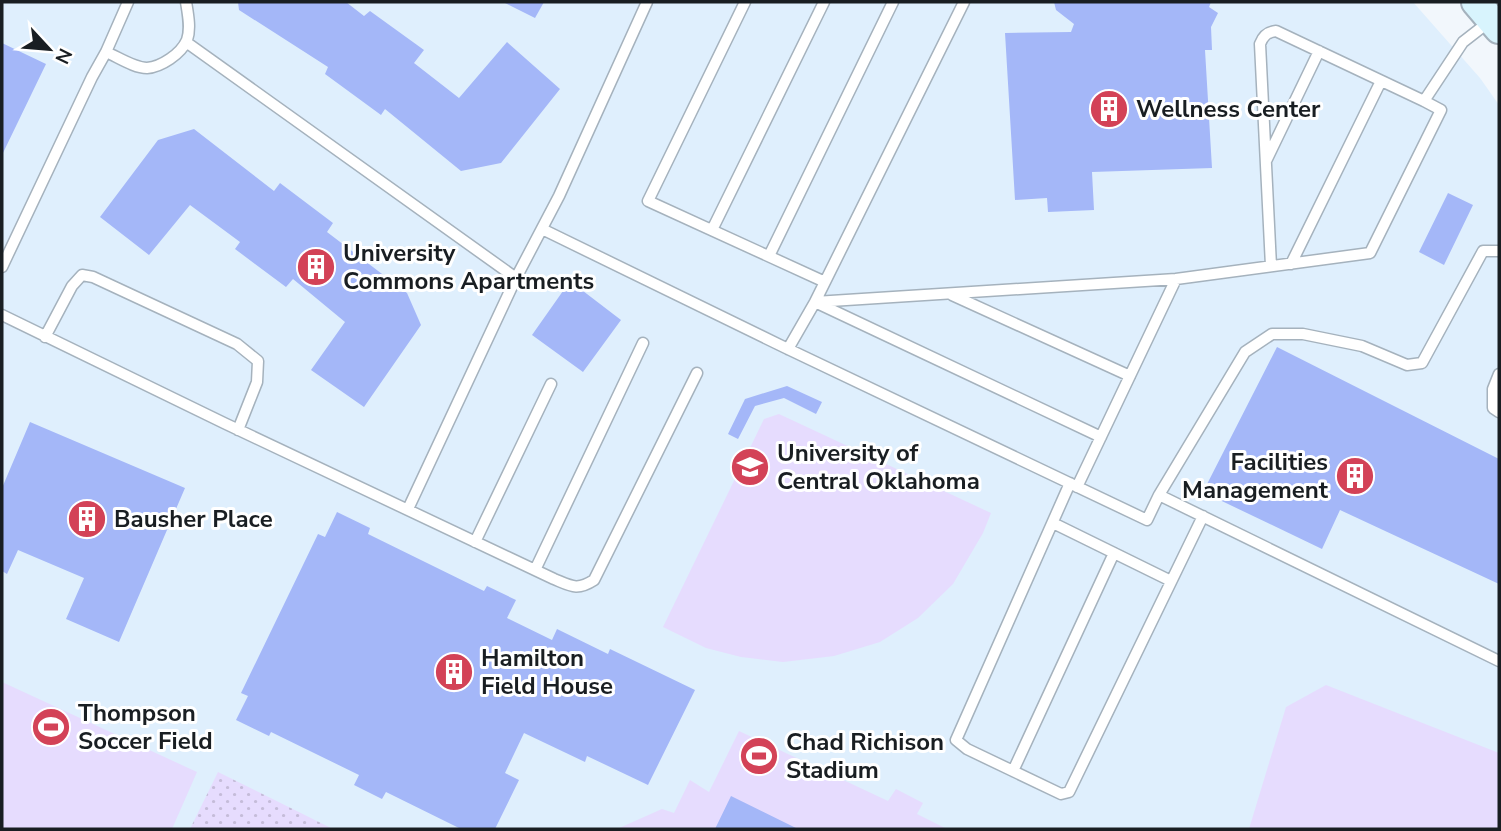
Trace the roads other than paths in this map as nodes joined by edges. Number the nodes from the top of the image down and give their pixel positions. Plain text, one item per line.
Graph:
1 (128, 2) edge
2 (187, 2) edge
3 (647, 2) edge
4 (745, 2) edge
5 (824, 2) edge
6 (893, 2) edge
7 (964, 2) edge
8 (1489, 17) edge
9 (186, 42) junction
10 (1319, 51) junction
11 (106, 52) junction
12 (1381, 80) junction
13 (1424, 101) junction
14 (1266, 163) junction
15 (542, 229) junction
16 (712, 230) junction
17 (1499, 251) edge
18 (769, 256) junction
19 (1291, 264) junction
20 (2, 267) edge
21 (1271, 267) junction
22 (516, 278) junction
23 (1176, 279) junction
24 (825, 282) junction
25 (948, 293) junction
26 (815, 302) junction
27 (2, 315) edge
28 (45, 337) junction
29 (643, 343) dead end
30 (789, 349) junction
31 (697, 373) dead end
32 (1499, 374) edge
33 (1130, 376) junction
34 (551, 384) dead end
35 (1499, 412) edge
36 (238, 430) junction
37 (1101, 437) junction
38 (1074, 485) junction
39 (1160, 495) junction
40 (408, 509) junction
41 (1203, 516) junction
42 (1053, 523) junction
43 (475, 542) junction
44 (1114, 553) junction
45 (535, 570) junction
46 (1171, 581) junction
47 (1499, 661) edge
48 (1013, 771) junction

1 - 11 lane
2 - 9 lane
3 - 15 lane
4 - 16 lane
5 - 16 lane
6 - 18 lane
7 - 24 lane
8 - 13 lane
9 - 11 lane
9 - 22 lane
10 - 12 lane
10 - 14 lane
10 - 14 lane
11 - 20 lane
12 - 13 lane
12 - 19 lane
13 - 19 lane
14 - 21 lane
15 - 22 lane
15 - 30 lane
16 - 18 lane
17 - 39 lane
18 - 24 lane
19 - 21 lane
21 - 23 lane
22 - 40 lane
23 - 25 lane
23 - 33 lane
24 - 26 lane
25 - 26 lane
25 - 33 lane
26 - 30 lane
26 - 37 lane
27 - 28 lane
28 - 36 lane
28 - 36 lane
29 - 45 lane
30 - 38 lane
31 - 45 lane
32 - 35 lane
33 - 37 lane
34 - 43 lane
36 - 40 lane
37 - 38 lane
38 - 39 lane
38 - 42 lane
39 - 41 lane
40 - 43 lane
41 - 46 lane
41 - 47 lane
42 - 44 lane
42 - 48 lane
43 - 45 lane
44 - 46 lane
44 - 48 lane
46 - 48 lane

